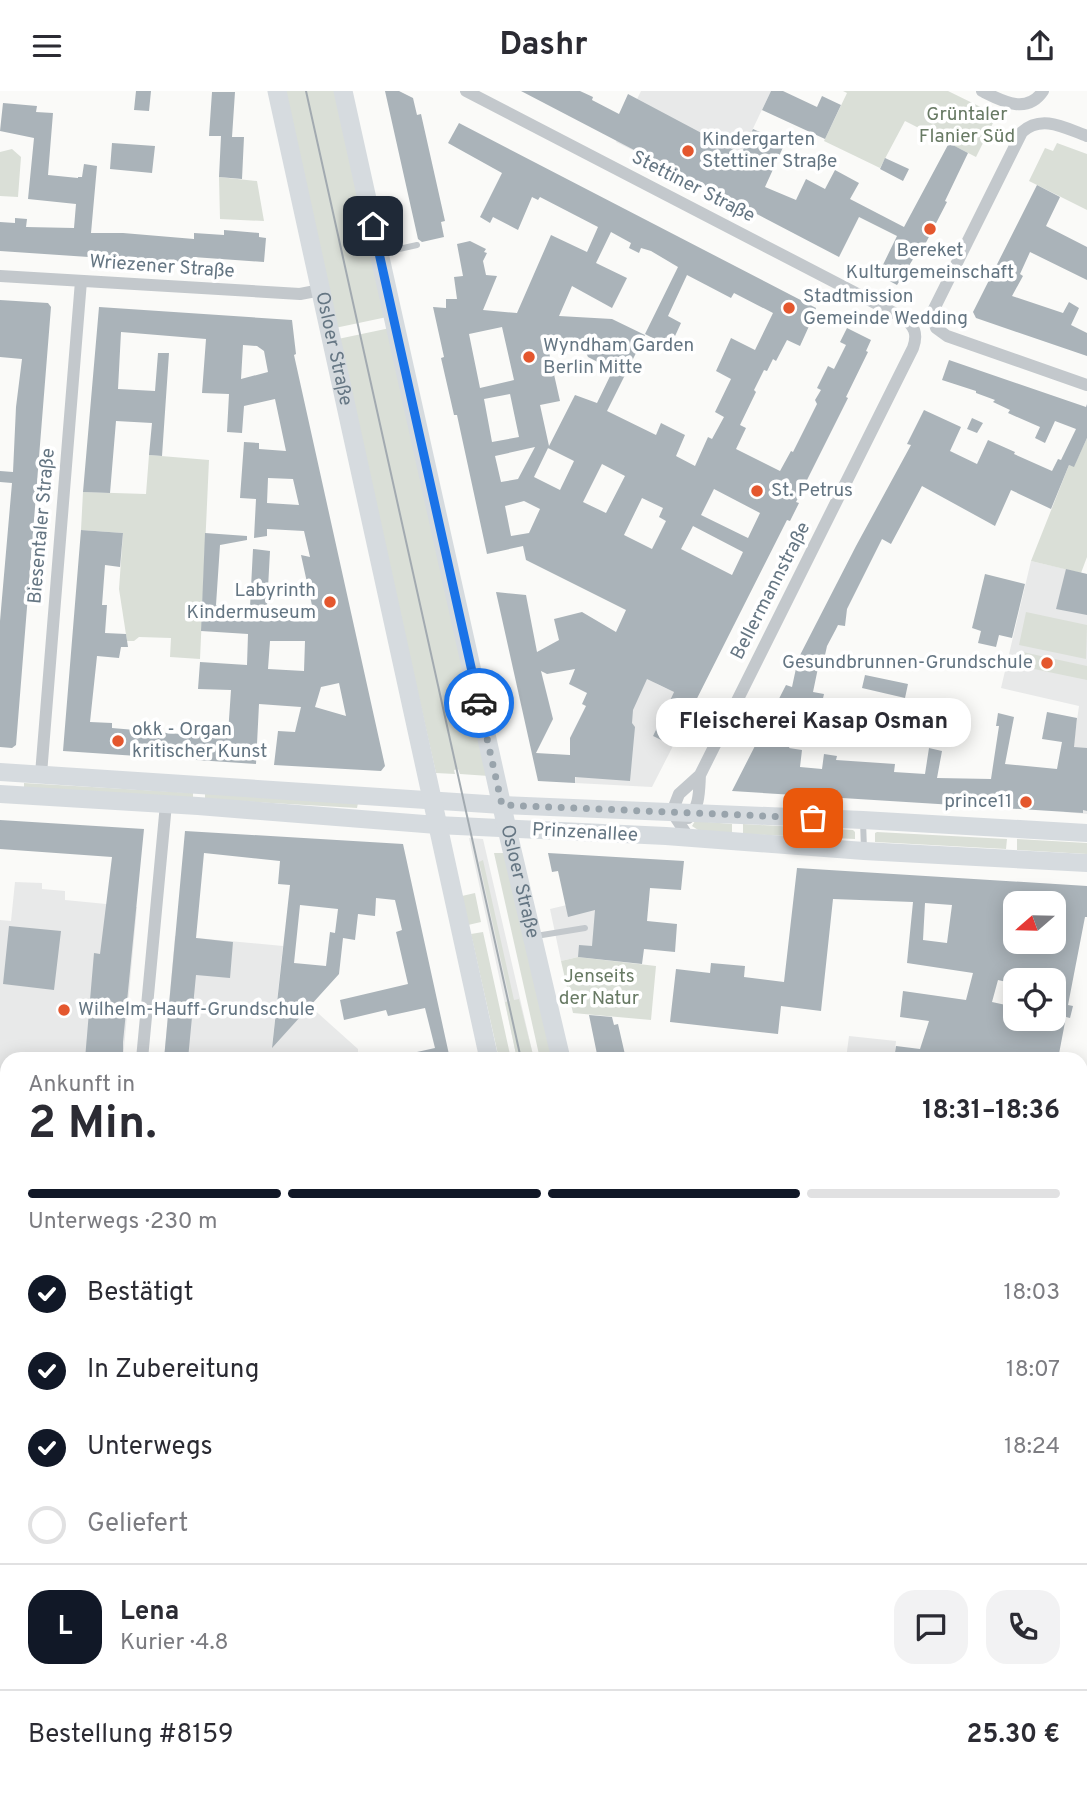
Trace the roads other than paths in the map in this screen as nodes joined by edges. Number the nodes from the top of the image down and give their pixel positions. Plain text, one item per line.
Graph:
1 (277, 91) edge
2 (344, 91) edge
3 (466, 91) edge
4 (982, 91) edge
5 (1042, 91) edge
6 (1087, 136) edge
7 (417, 245) dead end
8 (379, 253) junction
9 (0, 276) edge
10 (81, 281) junction
11 (321, 290) junction
12 (913, 348) joint
13 (1087, 385) edge
14 (0, 772) edge
15 (41, 774) junction
16 (700, 775) junction
17 (0, 794) edge
18 (370, 796) junction
19 (432, 801) junction
20 (166, 804) junction
21 (502, 805) junction
22 (368, 819) junction
23 (863, 820) junction
24 (437, 825) junction
25 (680, 825) junction
26 (507, 829) junction
27 (1087, 833) edge
28 (864, 851) junction
29 (1087, 863) edge
30 (585, 928) dead end
31 (531, 937) junction
32 (143, 1052) edge
33 (487, 1052) edge
34 (559, 1052) edge

1 - 11 main road, Osloer Straße
2 - 8 main road, Osloer Straße
3 - 12 street, Stettiner Straße
4 - 5 street
6 - 13 street
7 - 8 lane
8 - 21 main road, Osloer Straße
9 - 10 street, Wriezener Straße
10 - 11 street, Wriezener Straße
10 - 15 street, Biesentaler Straße
11 - 19 main road, Osloer Straße
12 - 16 street, Bellermannstraße
14 - 15 main road, Prinzenallee
15 - 18 main road, Prinzenallee
16 - 25 street, Bellermannstraße
16 - 25 street, Bellermannstraße
17 - 20 main road, Prinzenallee
18 - 19 main road, Prinzenallee
18 - 22 lane
19 - 21 main road, Prinzenallee
19 - 24 main road, Osloer Straße
20 - 22 main road, Prinzenallee
20 - 32 street
21 - 25 main road, Prinzenallee
21 - 26 main road, Osloer Straße
22 - 24 main road, Prinzenallee
23 - 25 main road, Prinzenallee
23 - 27 main road, Prinzenallee
23 - 28 lane
24 - 26 main road, Prinzenallee
24 - 33 main road, Osloer Straße
25 - 26 main road, Prinzenallee
25 - 28 main road, Prinzenallee
26 - 31 main road, Osloer Straße
28 - 29 main road, Prinzenallee
30 - 31 lane
31 - 34 main road, Osloer Straße

